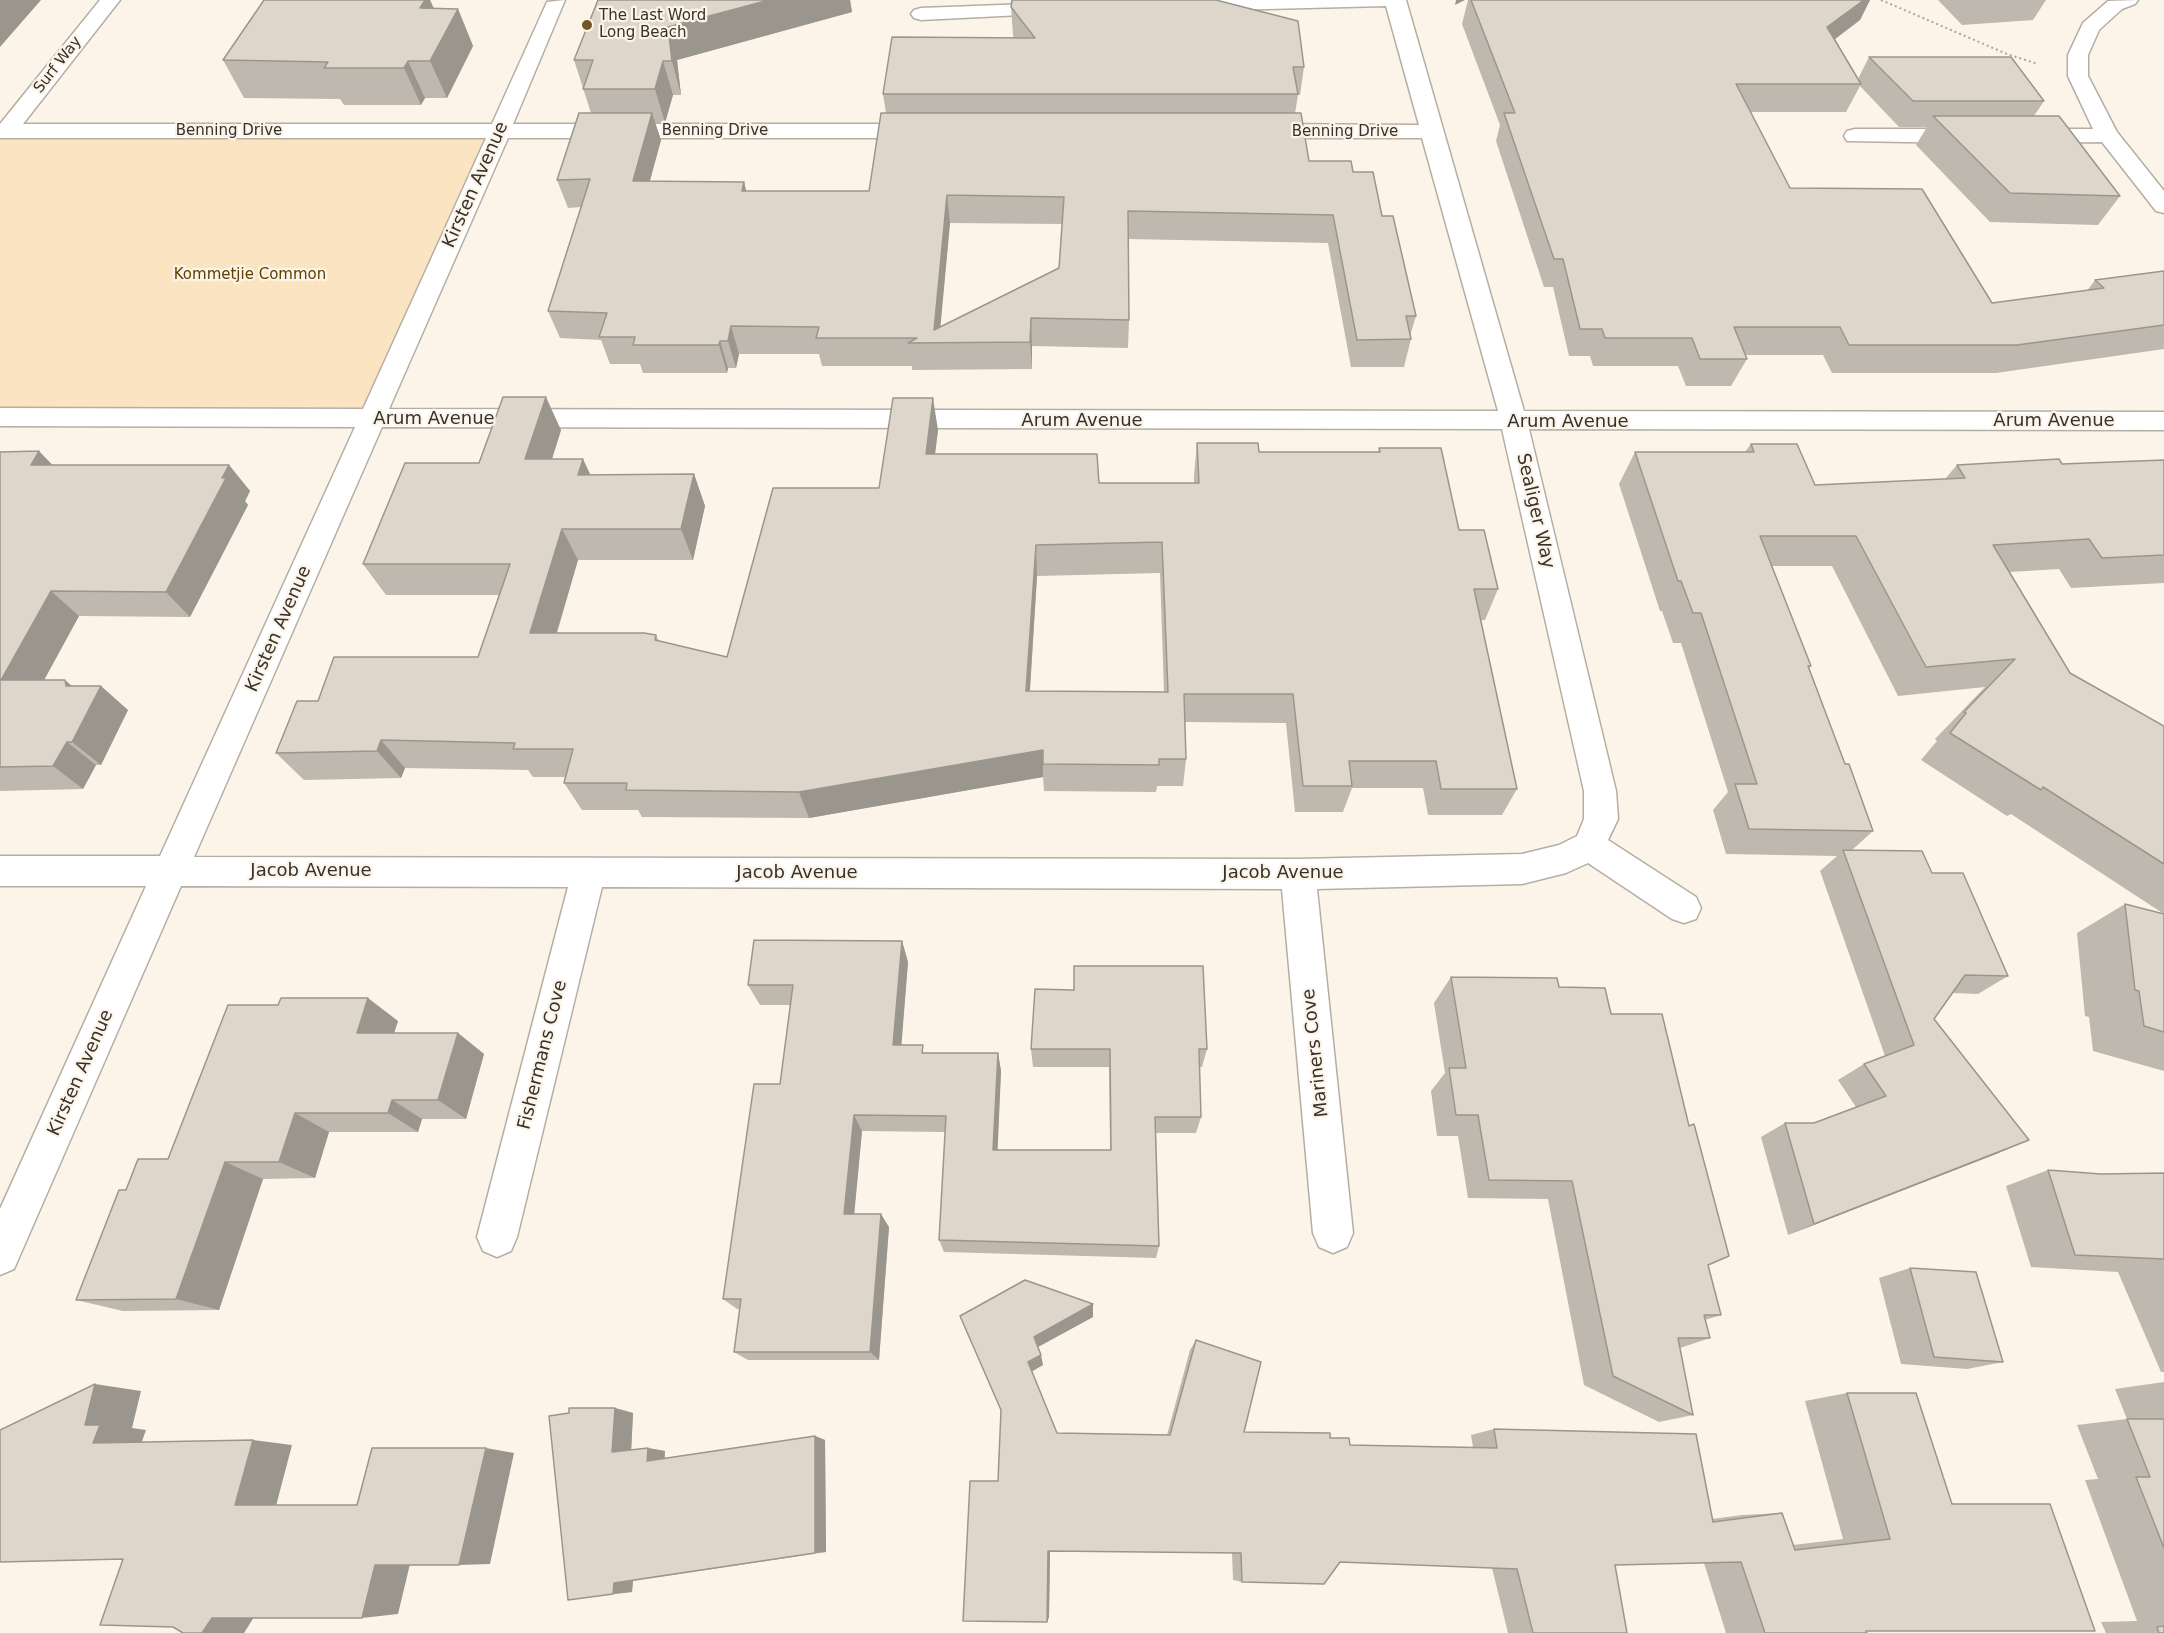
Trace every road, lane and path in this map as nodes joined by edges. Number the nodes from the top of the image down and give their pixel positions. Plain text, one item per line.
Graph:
1 (110, 0) edge
2 (1395, 0) edge
3 (1881, 0) edge
4 (2128, 0) edge
5 (557, 2) dead end
6 (1169, 6) edge
7 (1075, 8) edge
8 (921, 14) dead end
9 (2078, 76) junction
10 (3, 131) edge
11 (500, 131) junction
12 (943, 131) edge
13 (1242, 132) edge
14 (1429, 132) junction
15 (2108, 135) junction
16 (1856, 136) dead end
17 (2164, 206) edge
18 (0, 417) edge
19 (372, 419) junction
20 (2164, 421) edge
21 (1514, 422) junction
22 (1589, 846) junction
23 (0, 871) edge
24 (171, 871) junction
25 (589, 872) junction
26 (1298, 874) junction
27 (1684, 908) dead end
28 (1333, 1233) dead end
29 (498, 1237) dead end
30 (0, 1255) edge

1 - 10 street, Surf Way
2 - 6 street
2 - 14 street, Sealiger Way
3 - 9 path
4 - 9 street
5 - 11 street, Kirsten Avenue
7 - 8 street
9 - 15 street
10 - 11 street, Benning Drive
11 - 12 street, Benning Drive
11 - 19 street, Kirsten Avenue
13 - 14 street, Benning Drive
14 - 21 street, Sealiger Way
15 - 16 street
15 - 17 street
18 - 19 street, Arum Avenue
19 - 21 street, Arum Avenue
19 - 24 street, Kirsten Avenue
20 - 21 street, Arum Avenue
21 - 22 street, Sealiger Way
22 - 26 street, Jacob Avenue
22 - 27 street
23 - 24 street, Jacob Avenue
24 - 25 street, Jacob Avenue
24 - 30 street, Kirsten Avenue
25 - 26 street, Jacob Avenue
25 - 29 street, Fishermans Cove
26 - 28 street, Mariners Cove

